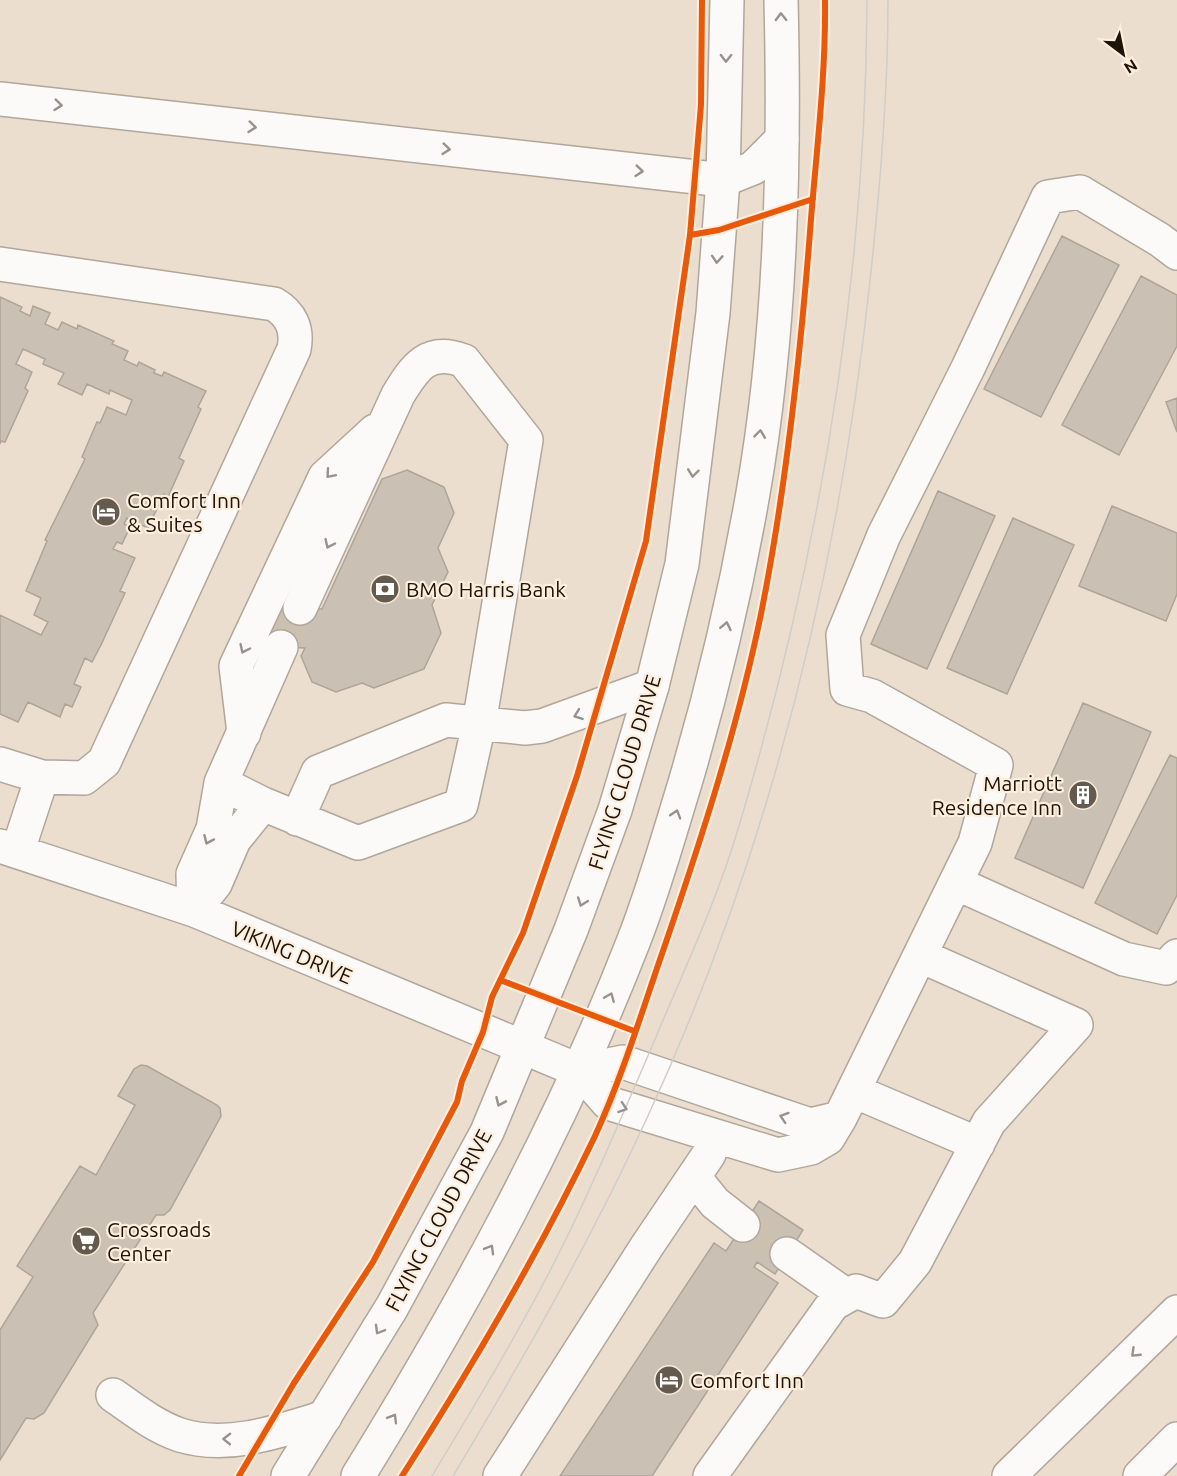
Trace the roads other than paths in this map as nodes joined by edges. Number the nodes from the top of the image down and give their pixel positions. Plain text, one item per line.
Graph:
1 (727, 0) edge
2 (781, 0) edge
3 (0, 99) edge
4 (782, 139) junction
5 (723, 180) junction
6 (1177, 253) edge
7 (0, 264) edge
8 (393, 408) junction
9 (300, 608) tunnel mouth
10 (281, 647) tunnel mouth
11 (652, 687) junction
12 (479, 724) junction
13 (244, 733) junction
14 (0, 764) edge
15 (42, 777) junction
16 (221, 783) junction
17 (263, 804) junction
18 (297, 819) junction
19 (9, 848) edge
20 (956, 883) junction
21 (194, 910) junction
22 (921, 956) junction
23 (1177, 956) edge
24 (524, 1048) junction
25 (580, 1071) junction
26 (847, 1105) junction
27 (713, 1136) junction
28 (978, 1144) junction
29 (694, 1177) junction
30 (743, 1225) tunnel mouth
31 (787, 1254) tunnel mouth
32 (847, 1296) junction
33 (1177, 1312) edge
34 (113, 1395) dead end
35 (325, 1418) junction
36 (1177, 1439) edge
37 (1177, 1466) edge
38 (288, 1476) edge
39 (357, 1476) edge
40 (500, 1476) edge
41 (710, 1476) edge
42 (1009, 1476) edge
43 (1140, 1476) edge
44 (1165, 1476) edge

1 -> 5 main road, FLYING CLOUD DRIVE
4 -> 2 main road
3 -> 5 main road
4 - 5 main road
25 -> 4 main road
5 -> 11 main road, FLYING CLOUD DRIVE
6 - 20 main road
7 - 15 main road
8 -> 9 main road
8 - 12 main road
8 -> 13 main road
10 - 13 main road
11 -> 12 main road
11 -> 24 main road, FLYING CLOUD DRIVE
12 - 18 main road
12 - 18 main road
13 - 16 main road
14 - 15 main road
15 - 19 main road
16 - 17 main road
16 -> 21 main road
17 - 18 main road
17 - 21 main road
19 - 21 main road, VIKING DRIVE
20 - 22 main road
20 - 23 main road
21 - 24 main road, VIKING DRIVE
22 - 26 main road
22 - 28 main road
24 - 25 main road, VIKING DRIVE
24 -> 35 main road, FLYING CLOUD DRIVE
26 -> 25 main road
25 -> 27 main road
39 -> 25 main road
26 - 27 main road
26 - 28 main road
27 - 29 main road
28 - 32 main road
29 - 30 main road
29 - 40 main road
31 - 32 main road
32 - 41 main road
33 -> 42 main road
35 -> 34 main road
35 - 38 main road, FLYING CLOUD DRIVE
36 - 43 main road
37 - 44 main road

